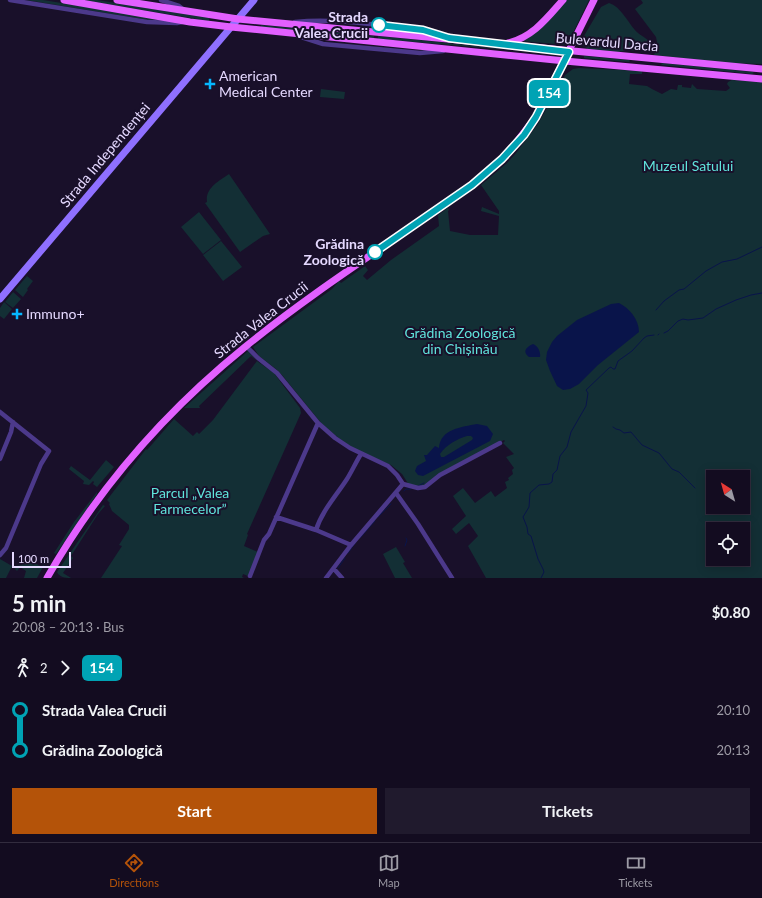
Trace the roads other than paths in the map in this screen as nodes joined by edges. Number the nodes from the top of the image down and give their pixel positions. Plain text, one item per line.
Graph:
1 (10, 0) edge
2 (64, 0) edge
3 (117, 0) edge
4 (162, 0) edge
5 (254, 0) edge
6 (563, 0) edge
7 (594, 0) edge
8 (185, 11) junction
9 (238, 19) junction
10 (188, 21) junction
11 (231, 27) junction
12 (504, 44) junction
13 (569, 52) junction
14 (502, 54) junction
15 (565, 61) junction
16 (759, 69) edge
17 (759, 78) edge
18 (0, 300) edge
19 (246, 346) junction
20 (0, 412) edge
21 (13, 422) junction
22 (318, 423) junction
23 (500, 443) dead end
24 (361, 454) junction
25 (0, 459) edge
26 (403, 484) junction
27 (396, 493) junction
28 (276, 517) junction
29 (316, 530) junction
30 (351, 545) junction
31 (0, 555) edge
32 (334, 569) junction
33 (250, 576) dead end
34 (47, 578) edge
35 (326, 578) edge
36 (342, 578) edge
37 (452, 578) edge

1 - 10 street, Bulevardul Dacia
2 - 10 main road, Bulevardul Dacia
3 - 8 main road, Bulevardul Dacia
4 - 8 street, Bulevardul Dacia
5 - 9 main road, Strada Independenței
6 - 12 main road
7 - 13 main road, Strada Valea Crucii
8 - 9 main road, Bulevardul Dacia
9 - 11 main road, Strada Independenței
9 - 12 main road, Bulevardul Dacia
10 - 11 main road, Bulevardul Dacia
11 - 14 main road, Bulevardul Dacia
11 - 18 main road, Strada Independenței
12 - 13 main road, Bulevardul Dacia
12 - 14 main road
13 - 15 main road, Strada Valea Crucii
13 - 16 main road, Bulevardul Dacia
14 - 15 main road, Bulevardul Dacia
15 - 17 main road, Bulevardul Dacia
15 - 19 main road, Strada Valea Crucii
16 - 17 main road
19 - 22 street
19 - 34 main road, Strada Valea Crucii
20 - 21 street
21 - 25 street
21 - 31 street
22 - 24 street
22 - 28 street
23 - 26 street
24 - 26 street
24 - 29 street
26 - 27 street
27 - 30 street
27 - 37 street
28 - 29 street
28 - 33 street
29 - 30 street
30 - 32 street
32 - 35 street
32 - 36 street

